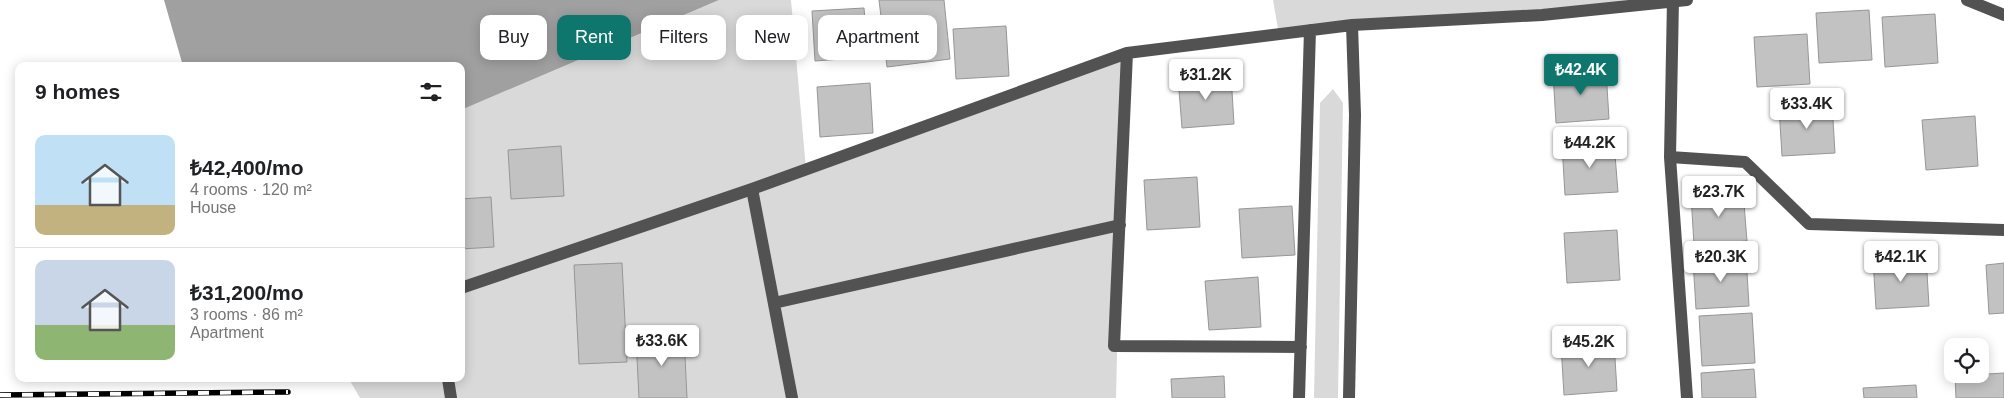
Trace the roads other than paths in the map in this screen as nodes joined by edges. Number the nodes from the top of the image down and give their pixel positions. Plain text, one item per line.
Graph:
1 (1687, 0) edge
2 (1968, 0) edge
3 (1673, 1) edge
4 (2004, 15) edge
5 (1352, 25) junction
6 (1310, 30) junction
7 (1127, 53) junction
8 (1670, 157) junction
9 (752, 190) junction
10 (1120, 225) junction
11 (2004, 230) edge
12 (465, 287) edge
13 (774, 303) junction
14 (1301, 347) junction
15 (448, 382) edge
16 (451, 398) edge
17 (792, 398) edge
18 (1300, 398) edge
19 (1349, 398) edge
20 (1687, 398) edge

1 - 3 street
2 - 4 street
3 - 5 street
3 - 8 street
5 - 6 street
5 - 19 street
6 - 7 street
6 - 14 street
7 - 9 street
7 - 10 street
8 - 11 street
8 - 20 street
9 - 12 street
9 - 13 street
10 - 13 street
10 - 14 street
13 - 17 street
14 - 18 street
15 - 16 street

